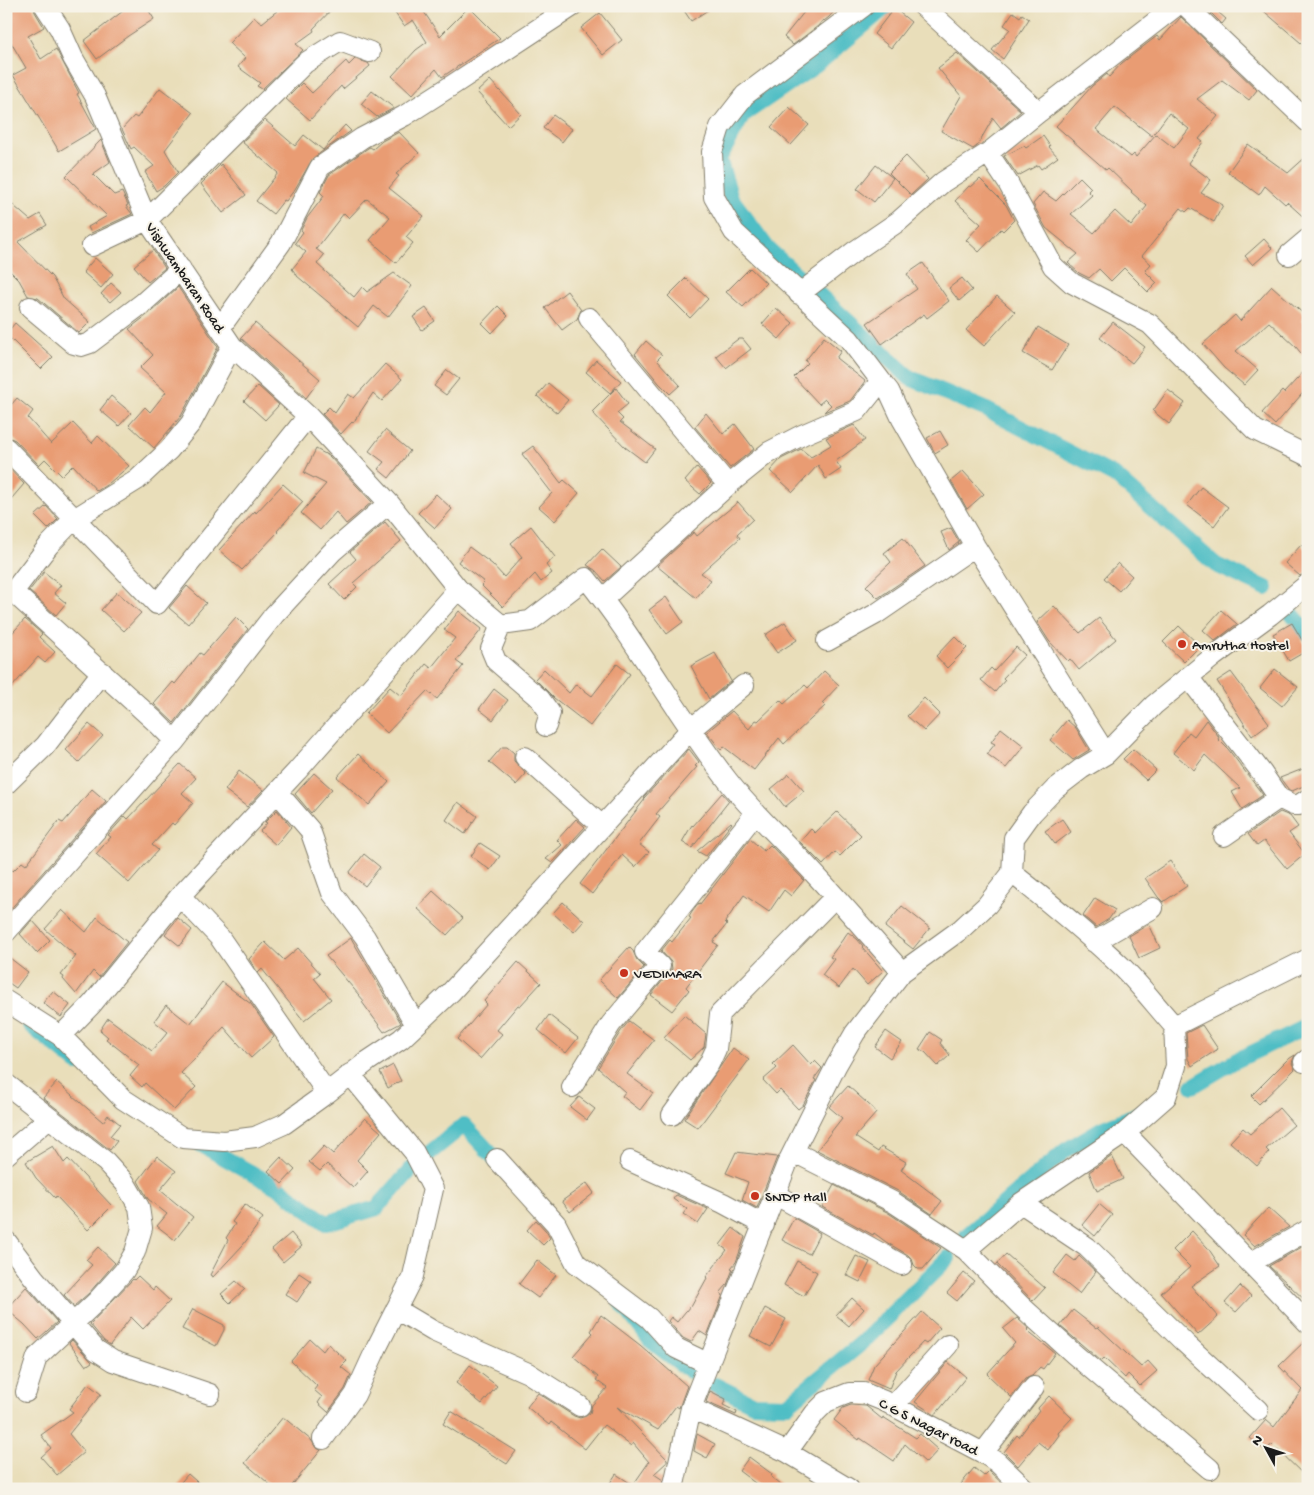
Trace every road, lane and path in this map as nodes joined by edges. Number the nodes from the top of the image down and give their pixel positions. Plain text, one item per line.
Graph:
1 (46, 6) edge
2 (574, 6) edge
3 (864, 6) edge
4 (923, 6) edge
5 (1176, 6) edge
6 (1186, 6) edge
7 (370, 52) dead end
8 (1039, 112) junction
9 (1308, 122) edge
10 (988, 153) junction
11 (147, 220) junction
12 (1308, 239) edge
13 (92, 246) dead end
14 (1289, 255) dead end
15 (181, 269) junction
16 (799, 294) junction
17 (30, 307) dead end
18 (589, 318) dead end
19 (220, 328) junction
20 (232, 346) junction
21 (881, 380) junction
22 (308, 416) junction
23 (6, 448) edge
24 (1308, 456) edge
25 (728, 485) junction
26 (389, 503) junction
27 (74, 519) junction
28 (975, 546) junction
29 (1308, 584) edge
30 (458, 588) junction
31 (9, 593) edge
32 (604, 600) junction
33 (501, 625) junction
34 (827, 641) dead end
35 (102, 672) junction
36 (1188, 677) junction
37 (744, 685) dead end
38 (546, 726) dead end
39 (690, 730) junction
40 (174, 741) junction
41 (1106, 754) junction
42 (526, 757) dead end
43 (6, 784) edge
44 (277, 792) junction
45 (1279, 798) junction
46 (1308, 798) edge
47 (755, 814) junction
48 (602, 826) junction
49 (1224, 836) dead end
50 (1012, 873) junction
51 (180, 896) junction
52 (836, 897) junction
53 (1153, 908) dead end
54 (6, 932) edge
55 (1094, 942) junction
56 (1308, 959) edge
57 (902, 972) junction
58 (6, 1001) edge
59 (416, 1025) junction
60 (1174, 1026) junction
61 (61, 1036) junction
62 (350, 1074) junction
63 (6, 1084) edge
64 (572, 1087) dead end
65 (327, 1093) junction
66 (672, 1114) dead end
67 (49, 1118) junction
68 (1125, 1133) junction
69 (794, 1152) junction
70 (6, 1155) edge
71 (497, 1159) dead end
72 (630, 1161) dead end
73 (776, 1195) junction
74 (1021, 1202) junction
75 (764, 1225) junction
76 (1308, 1230) edge
77 (6, 1241) edge
78 (966, 1250) junction
79 (1250, 1263) junction
80 (902, 1265) dead end
81 (396, 1310) junction
82 (74, 1322) junction
83 (1308, 1323) edge
84 (948, 1345) dead end
85 (709, 1364) junction
86 (1034, 1387) dead end
87 (26, 1392) dead end
88 (210, 1394) dead end
89 (580, 1406) dead end
90 (893, 1406) junction
91 (691, 1408) junction
92 (1258, 1410) dead end
93 (323, 1439) dead end
94 (787, 1452) junction
95 (983, 1453) junction
96 (1210, 1469) dead end
97 (677, 1487) edge
98 (849, 1489) edge
99 (1025, 1489) edge

1 - 11 street, Vishwambaran Road
2 - 19 street
3 - 16 street
4 - 8 street
5 - 8 street
6 - 9 street
7 - 11 street
8 - 10 street
10 - 16 street
10 - 24 street
11 - 13 street
11 - 15 street, Vishwambaran Road
12 - 14 street
15 - 17 street
15 - 19 street, Vishwambaran Road
16 - 21 street
18 - 25 street
19 - 20 street, Vishwambaran Road
20 - 22 street, Vishwambaran Road
20 - 27 street
21 - 25 street
21 - 28 street
22 - 26 street, Vishwambaran Road
22 - 27 street
23 - 27 street
25 - 32 street
26 - 30 street, Vishwambaran Road
26 - 40 street
27 - 31 street
28 - 34 street
28 - 41 street
29 - 36 street
30 - 33 street, Vishwambaran Road
30 - 44 street
31 - 35 street
32 - 33 street
32 - 39 street
33 - 38 street
35 - 40 street
35 - 43 street
36 - 41 street
36 - 45 street
37 - 39 street
39 - 47 street
39 - 48 street
40 - 54 street
41 - 50 street
42 - 48 street
44 - 51 street
44 - 59 street
45 - 46 street
45 - 49 street
47 - 52 street
47 - 64 street
48 - 59 street
50 - 55 street
50 - 57 street
51 - 61 street
51 - 65 street
52 - 57 street
52 - 66 street
53 - 55 street
55 - 60 street
56 - 60 street
57 - 69 street
58 - 61 street
59 - 62 street
60 - 68 street
61 - 65 street
62 - 65 street
62 - 81 street
63 - 67 street
67 - 70 street
67 - 82 street
68 - 74 street
68 - 79 street
69 - 73 street
69 - 78 street
71 - 85 street
72 - 75 street
73 - 75 street
73 - 80 street
74 - 78 street
74 - 92 street
75 - 85 street
76 - 79 street
77 - 82 street
78 - 96 street
79 - 83 street
81 - 89 street
81 - 93 street
82 - 87 street
82 - 88 street
84 - 90 street
85 - 91 street
86 - 95 street
90 - 94 street, C G S Nagar road
90 - 95 street, C G S Nagar road
91 - 94 street
91 - 97 street
94 - 98 street
95 - 99 street, C G S Nagar road

